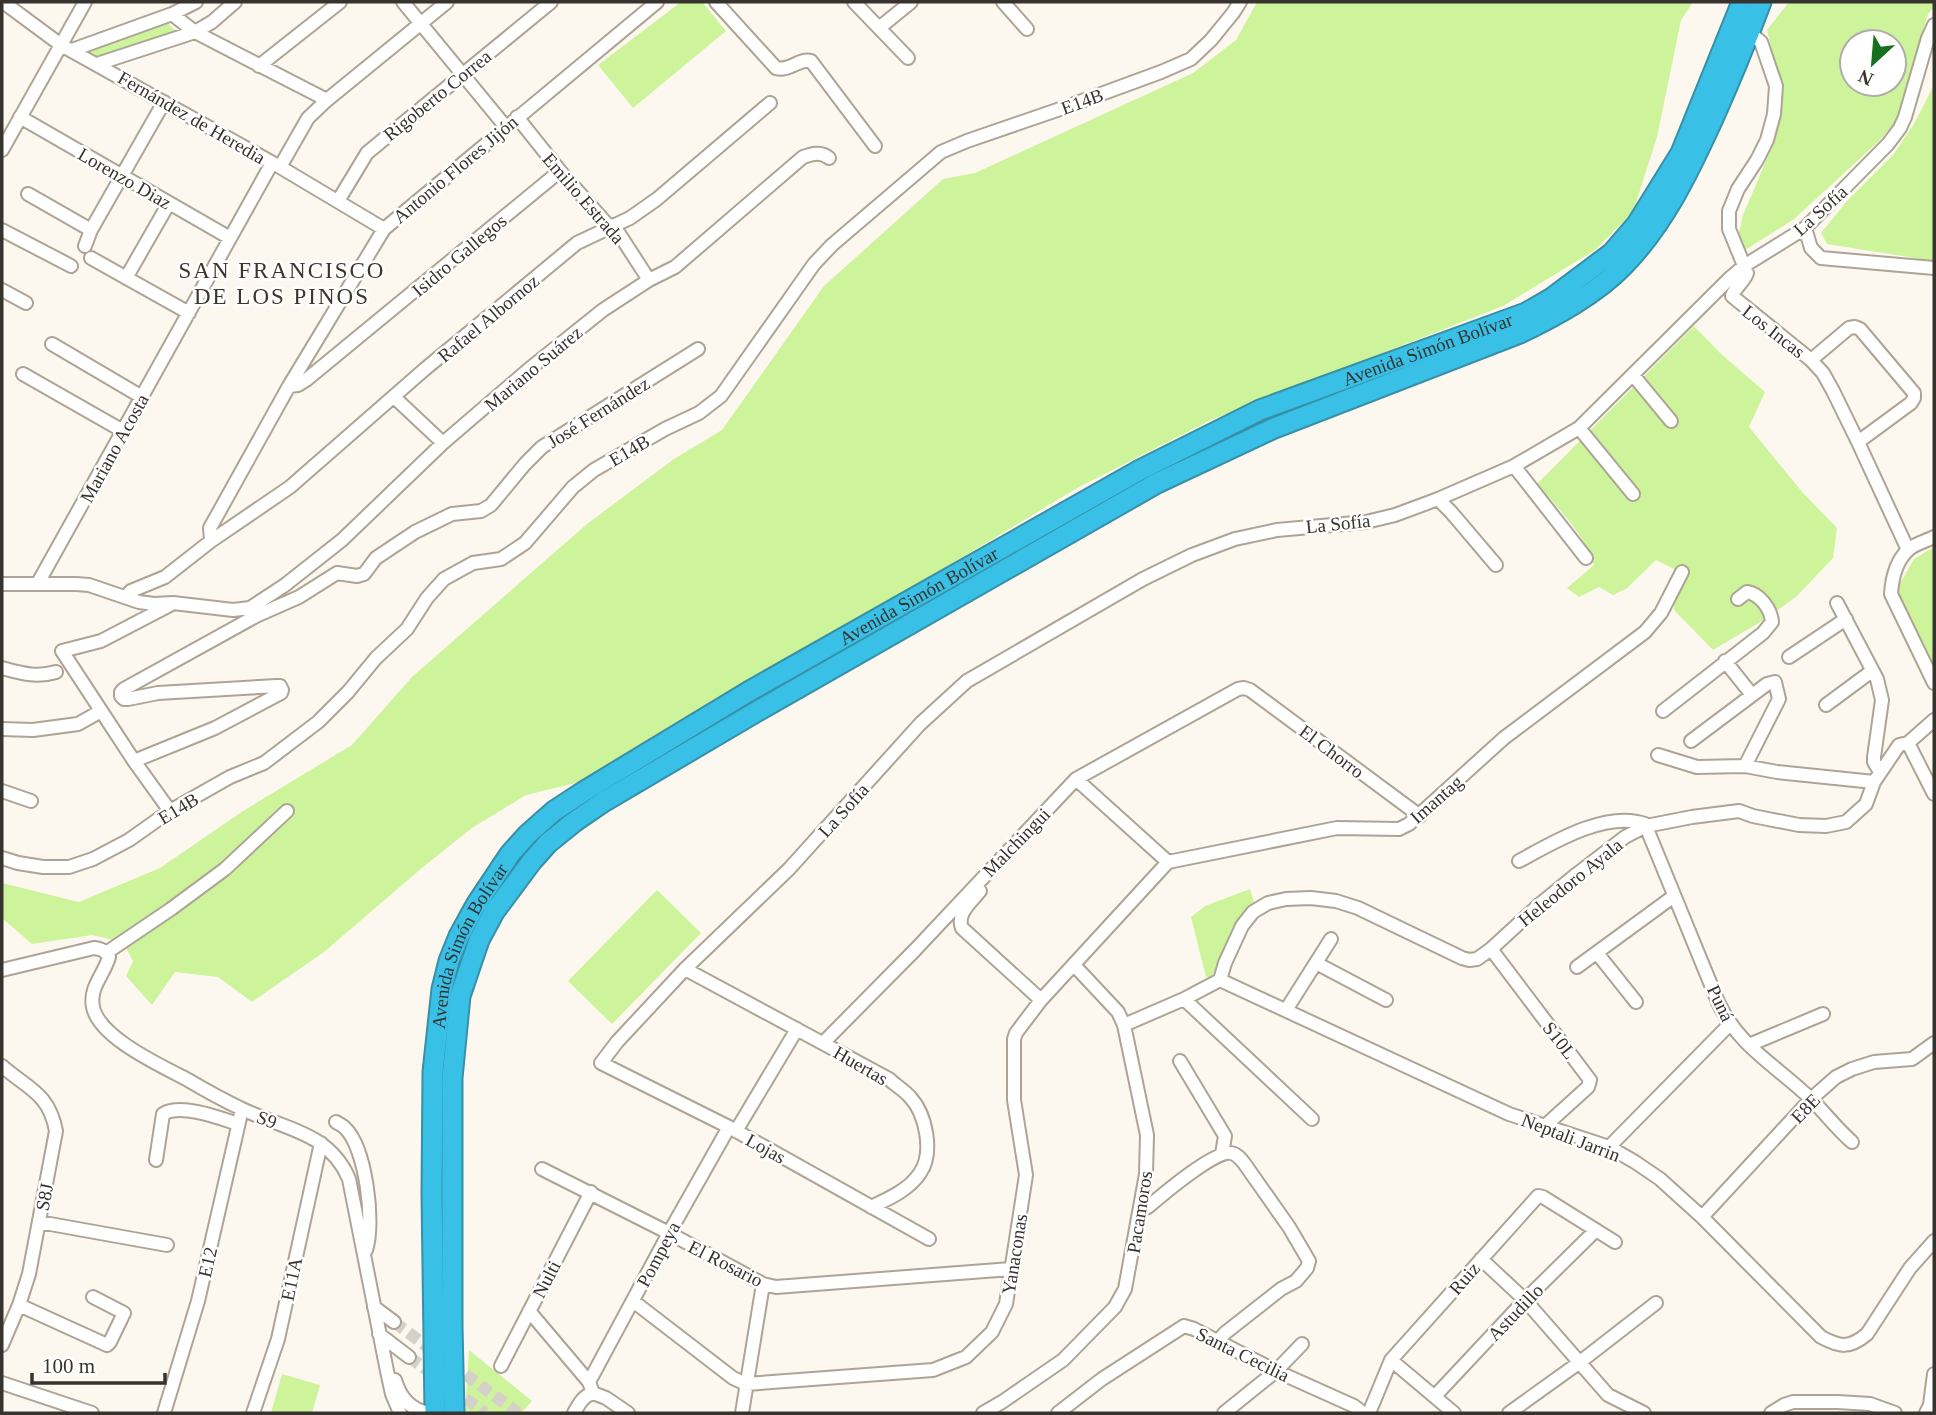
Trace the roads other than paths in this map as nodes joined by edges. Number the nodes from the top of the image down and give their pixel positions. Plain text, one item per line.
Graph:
1 (3, 2) edge
2 (85, 2) edge
3 (194, 2) edge
4 (235, 2) edge
5 (340, 2) edge
6 (403, 2) edge
7 (447, 2) edge
8 (551, 2) edge
9 (657, 2) edge
10 (716, 2) edge
11 (854, 2) edge
12 (911, 2) edge
13 (1003, 2) edge
14 (1240, 2) edge
15 (1742, 2) edge
16 (1761, 2) edge
17 (172, 14) junction
18 (212, 22) junction
19 (421, 23) junction
20 (1934, 25) edge
21 (879, 28) junction
22 (1027, 29) dead end
23 (195, 32) junction
24 (1750, 33) junction
25 (66, 47) junction
26 (908, 58) dead end
27 (97, 64) junction
28 (259, 66) junction
29 (464, 74) junction
30 (327, 100) junction
31 (164, 102) junction
32 (770, 103) dead end
33 (20, 117) junction
34 (517, 117) junction
35 (505, 126) junction
36 (875, 146) dead end
37 (2, 149) edge
38 (829, 158) dead end
39 (276, 165) junction
40 (559, 171) junction
41 (123, 176) junction
42 (28, 194) dead end
43 (338, 201) junction
44 (169, 203) junction
45 (611, 226) junction
46 (1805, 228) junction
47 (384, 229) junction
48 (2, 230) edge
49 (91, 230) junction
50 (230, 238) junction
51 (71, 266) dead end
52 (1744, 266) junction
53 (1934, 268) edge
54 (126, 278) junction
55 (649, 280) junction
56 (2, 290) edge
57 (26, 303) dead end
58 (189, 313) junction
59 (52, 344) dead end
60 (698, 349) dead end
61 (1811, 360) junction
62 (23, 374) dead end
63 (1633, 375) junction
64 (289, 386) junction
65 (142, 397) junction
66 (394, 397) junction
67 (1671, 421) dead end
68 (1579, 428) junction
69 (123, 431) junction
70 (1858, 442) junction
71 (443, 443) junction
72 (1514, 466) junction
73 (1633, 494) dead end
74 (1438, 499) junction
75 (1934, 537) edge
76 (211, 541) junction
77 (1908, 550) junction
78 (1586, 558) dead end
79 (1496, 565) dead end
80 (1682, 572) dead end
81 (38, 583) junction
82 (2, 584) edge
83 (125, 597) junction
84 (1738, 599) dead end
85 (173, 603) junction
86 (1837, 603) dead end
87 (253, 612) junction
88 (1846, 619) junction
89 (1789, 657) dead end
90 (1725, 662) junction
91 (2, 668) edge
92 (1872, 671) junction
93 (56, 672) dead end
94 (1934, 683) edge
95 (1244, 688) joint
96 (1752, 695) junction
97 (1826, 705) dead end
98 (101, 711) junction
99 (1662, 711) dead end
100 (1934, 720) edge
101 (2, 729) edge
102 (1691, 741) dead end
103 (1908, 743) junction
104 (1658, 755) dead end
105 (134, 761) junction
106 (1745, 766) junction
107 (1877, 777) junction
108 (1076, 779) junction
109 (2, 791) edge
110 (1934, 794) edge
111 (31, 801) dead end
112 (170, 811) junction
113 (287, 811) dead end
114 (1420, 816) junction
115 (1646, 826) junction
116 (2, 858) edge
117 (1519, 861) dead end
118 (1167, 862) junction
119 (982, 877) junction
120 (1674, 897) junction
121 (1331, 939) dead end
122 (1491, 949) junction
123 (100, 951) junction
124 (1597, 953) junction
125 (1316, 963) junction
126 (1074, 965) junction
127 (1577, 967) dead end
128 (685, 969) junction
129 (2, 970) edge
130 (1220, 980) junction
131 (1184, 999) junction
132 (1041, 1000) junction
133 (1385, 1000) dead end
134 (1636, 1002) dead end
135 (1286, 1010) junction
136 (1823, 1014) dead end
137 (1730, 1024) junction
138 (1124, 1025) junction
139 (797, 1030) junction
140 (823, 1043) junction
141 (1934, 1043) edge
142 (1749, 1045) junction
143 (1180, 1061) dead end
144 (601, 1063) joint
145 (3, 1067) edge
146 (1811, 1099) junction
147 (242, 1109) junction
148 (1312, 1119) dead end
149 (336, 1122) dead end
150 (238, 1124) junction
151 (1546, 1125) junction
152 (732, 1129) junction
153 (1852, 1142) dead end
154 (321, 1143) junction
155 (1609, 1147) junction
156 (1222, 1154) junction
157 (156, 1160) dead end
158 (542, 1168) dead end
159 (591, 1192) junction
160 (871, 1207) junction
161 (1140, 1210) junction
162 (1702, 1217) junction
163 (39, 1222) junction
164 (1596, 1230) junction
165 (669, 1233) junction
166 (929, 1239) dead end
167 (1934, 1241) edge
168 (1615, 1242) dead end
169 (167, 1245) dead end
170 (364, 1256) junction
171 (1481, 1259) junction
172 (1011, 1269) junction
173 (763, 1284) junction
174 (93, 1297) dead end
175 (1525, 1300) junction
176 (633, 1301) junction
177 (1656, 1303) dead end
178 (19, 1305) junction
179 (374, 1307) junction
180 (529, 1311) junction
181 (394, 1322) tunnel mouth
182 (379, 1334) junction
183 (1218, 1340) junction
184 (1303, 1344) dead end
185 (2, 1345) edge
186 (383, 1354) junction
187 (409, 1357) tunnel mouth
188 (1391, 1360) junction
189 (1580, 1362) junction
190 (500, 1366) dead end
191 (1276, 1371) junction
192 (1934, 1374) edge
193 (2, 1383) edge
194 (746, 1384) junction
195 (1934, 1385) edge
196 (591, 1388) junction
197 (1435, 1396) junction
198 (78, 1411) edge
199 (92, 1413) edge
200 (164, 1413) edge
201 (253, 1413) edge
202 (400, 1413) edge
203 (432, 1413) edge
204 (454, 1413) edge
205 (573, 1413) edge
206 (628, 1413) edge
207 (742, 1413) edge
208 (982, 1413) edge
209 (1058, 1413) edge
210 (1224, 1413) edge
211 (1363, 1413) edge
212 (1370, 1413) edge
213 (1454, 1413) edge
214 (1509, 1413) edge
215 (1644, 1413) edge
216 (1771, 1413) edge
217 (1895, 1413) edge
218 (1926, 1413) edge

1 - 25 street, Fernández de Heredia
2 - 25 street
3 - 17 street
3 - 18 street
4 - 18 street
5 - 28 street
6 - 19 street
7 - 19 street, Mariano Acosta
8 - 29 street, Rigoberto Correa
9 - 34 street, Antonio Flores Jijón
10 - 36 street
11 - 21 street
12 - 21 street
13 - 22 street
14 - 112 street, E14B
15 - 203 highway, Avenida Simón Bolívar
16 - 24 highway, Avenida Simón Bolívar
17 - 23 street
17 - 25 street
18 - 23 street
19 - 29 street
19 - 30 street, Mariano Acosta
20 - 46 street, La Sofía
21 - 26 street
23 - 27 street
23 - 28 street
24 - 52 street
24 - 204 highway, Avenida Simón Bolívar
25 - 27 street, Fernández de Heredia
25 - 33 street
27 - 31 street, Fernández de Heredia
28 - 30 street
29 - 35 street
29 - 43 street, Rigoberto Correa
30 - 39 street, Mariano Acosta
31 - 39 street, Fernández de Heredia
31 - 41 street
32 - 45 street, Rafael Albornoz
33 - 37 street
33 - 41 street, Lorenzo Diaz
34 - 35 street, Antonio Flores Jijón
34 - 40 street, Emilio Estrada
35 - 47 street, Antonio Flores Jijón
38 - 55 street, Mariano Suárez
39 - 43 street, Fernández de Heredia
39 - 50 street, Mariano Acosta
40 - 45 street, Emilio Estrada
40 - 64 street, Isidro Gallegos
41 - 44 street, Lorenzo Diaz
41 - 49 street
42 - 49 street
43 - 47 street, Fernández de Heredia
44 - 50 street, Lorenzo Diaz
44 - 54 street
45 - 55 street, Emilio Estrada
45 - 66 street, Rafael Albornoz
46 - 52 street, La Sofía
46 - 53 street
47 - 64 street, Antonio Flores Jijón
48 - 51 street
49 - 54 street
50 - 58 street, Mariano Acosta
52 - 61 street, Los Incas
52 - 63 street, La Sofía
54 - 58 street
55 - 71 street, Mariano Suárez
56 - 57 street
58 - 65 street, Mariano Acosta
59 - 65 street
60 - 87 street, José Fernández
61 - 70 street, Los Incas
61 - 70 street
62 - 69 street
63 - 67 street
63 - 68 street, La Sofía
64 - 76 street, Antonio Flores Jijón
65 - 69 street, Mariano Acosta
66 - 71 street
66 - 76 street, Rafael Albornoz
68 - 72 street, La Sofía
68 - 73 street
69 - 81 street, Mariano Acosta
70 - 77 street, Los Incas
71 - 87 street, Mariano Suárez
72 - 74 street, La Sofía
72 - 78 street
74 - 79 street
74 - 128 street, La Sofía
75 - 77 street
76 - 83 street
77 - 94 street
80 - 114 street, Imantag
81 - 82 street, José Fernández
81 - 83 street, José Fernández
83 - 85 street, José Fernández
84 - 90 street
85 - 87 street, José Fernández
85 - 98 street
86 - 88 street
87 - 105 street, Mariano Suárez
88 - 89 street
88 - 92 street
90 - 96 street
90 - 99 street
91 - 93 street
92 - 97 street
92 - 107 street
95 - 108 street, Malchingui
95 - 114 street, El Chorro
96 - 102 street
96 - 106 street
98 - 101 street
98 - 105 street
100 - 103 street, Heleodoro Ayala
103 - 107 street, Heleodoro Ayala
103 - 110 street
104 - 106 street
105 - 112 street
106 - 107 street
107 - 115 street, Heleodoro Ayala
108 - 118 street
108 - 119 street, Malchingui
109 - 111 street
112 - 116 street, E14B
113 - 123 street
114 - 118 street, Imantag
115 - 117 street
115 - 120 street, Puná
115 - 122 street, Heleodoro Ayala
118 - 126 street
119 - 132 street
119 - 140 street, Malchingui
120 - 124 street
120 - 137 street, Puná
121 - 125 street
122 - 130 street, Heleodoro Ayala
122 - 151 street, S10L
123 - 129 street
123 - 147 street, S9
124 - 127 street
124 - 134 street
125 - 133 street
125 - 135 street
126 - 132 street, Yanaconas
126 - 138 street, Pacamoros
128 - 139 street, Huertas
128 - 144 street, La Sofía
130 - 131 street
130 - 135 street, Neptali Jarrin
131 - 138 street
131 - 148 street
132 - 172 street, Yanaconas
135 - 151 street, Neptali Jarrin
136 - 142 street
137 - 142 street, Puná
137 - 155 street
138 - 161 street, Pacamoros
139 - 140 street, Huertas
139 - 152 street, Pompeya
140 - 160 street, Huertas
141 - 146 street, E8E
142 - 146 street, Puná
143 - 156 street
144 - 152 street, Lojas
145 - 163 street, S8J
146 - 153 street, Puná
146 - 162 street, E8E
147 - 150 street, E12
147 - 154 street, S9
149 - 170 street
150 - 157 street
150 - 200 street, E12
151 - 155 street, Neptali Jarrin
152 - 160 street, Lojas
152 - 165 street, Pompeya
154 - 170 street, S9
154 - 201 street, E11A
155 - 162 street, Neptali Jarrin
156 - 161 street
156 - 183 street
158 - 159 street, El Rosario
159 - 165 street, El Rosario
159 - 180 street, Nulti
160 - 166 street, Lojas
161 - 208 street, Pacamoros
162 - 167 street, Neptali Jarrin
163 - 169 street
163 - 178 street, S8J
164 - 168 street
164 - 171 street, Ruiz
164 - 175 street, Astudillo
165 - 173 street, El Rosario
165 - 176 street, Pompeya
170 - 179 street, S9
171 - 175 street
171 - 188 street, Ruiz
172 - 173 street, El Rosario
172 - 194 street, Yanaconas
173 - 194 street
174 - 178 street
175 - 189 street
175 - 197 street, Astudillo
176 - 194 street
176 - 196 street, Pompeya
177 - 189 street
178 - 185 street, S8J
179 - 181 street
179 - 182 street, S9
180 - 190 street, Nulti
180 - 196 street
182 - 186 street, S9
182 - 187 street
183 - 191 street, Santa Cecilia
183 - 209 street, Santa Cecilia
184 - 191 street
186 - 202 street, S9
186 - 203 street, S9
188 - 197 street
188 - 212 street
189 - 214 street
189 - 215 street
191 - 210 street
191 - 211 street, Santa Cecilia
192 - 195 street
193 - 198 street
194 - 207 street
195 - 218 street
196 - 205 street, Pompeya
196 - 206 street
197 - 213 street
198 - 199 street
216 - 217 street

